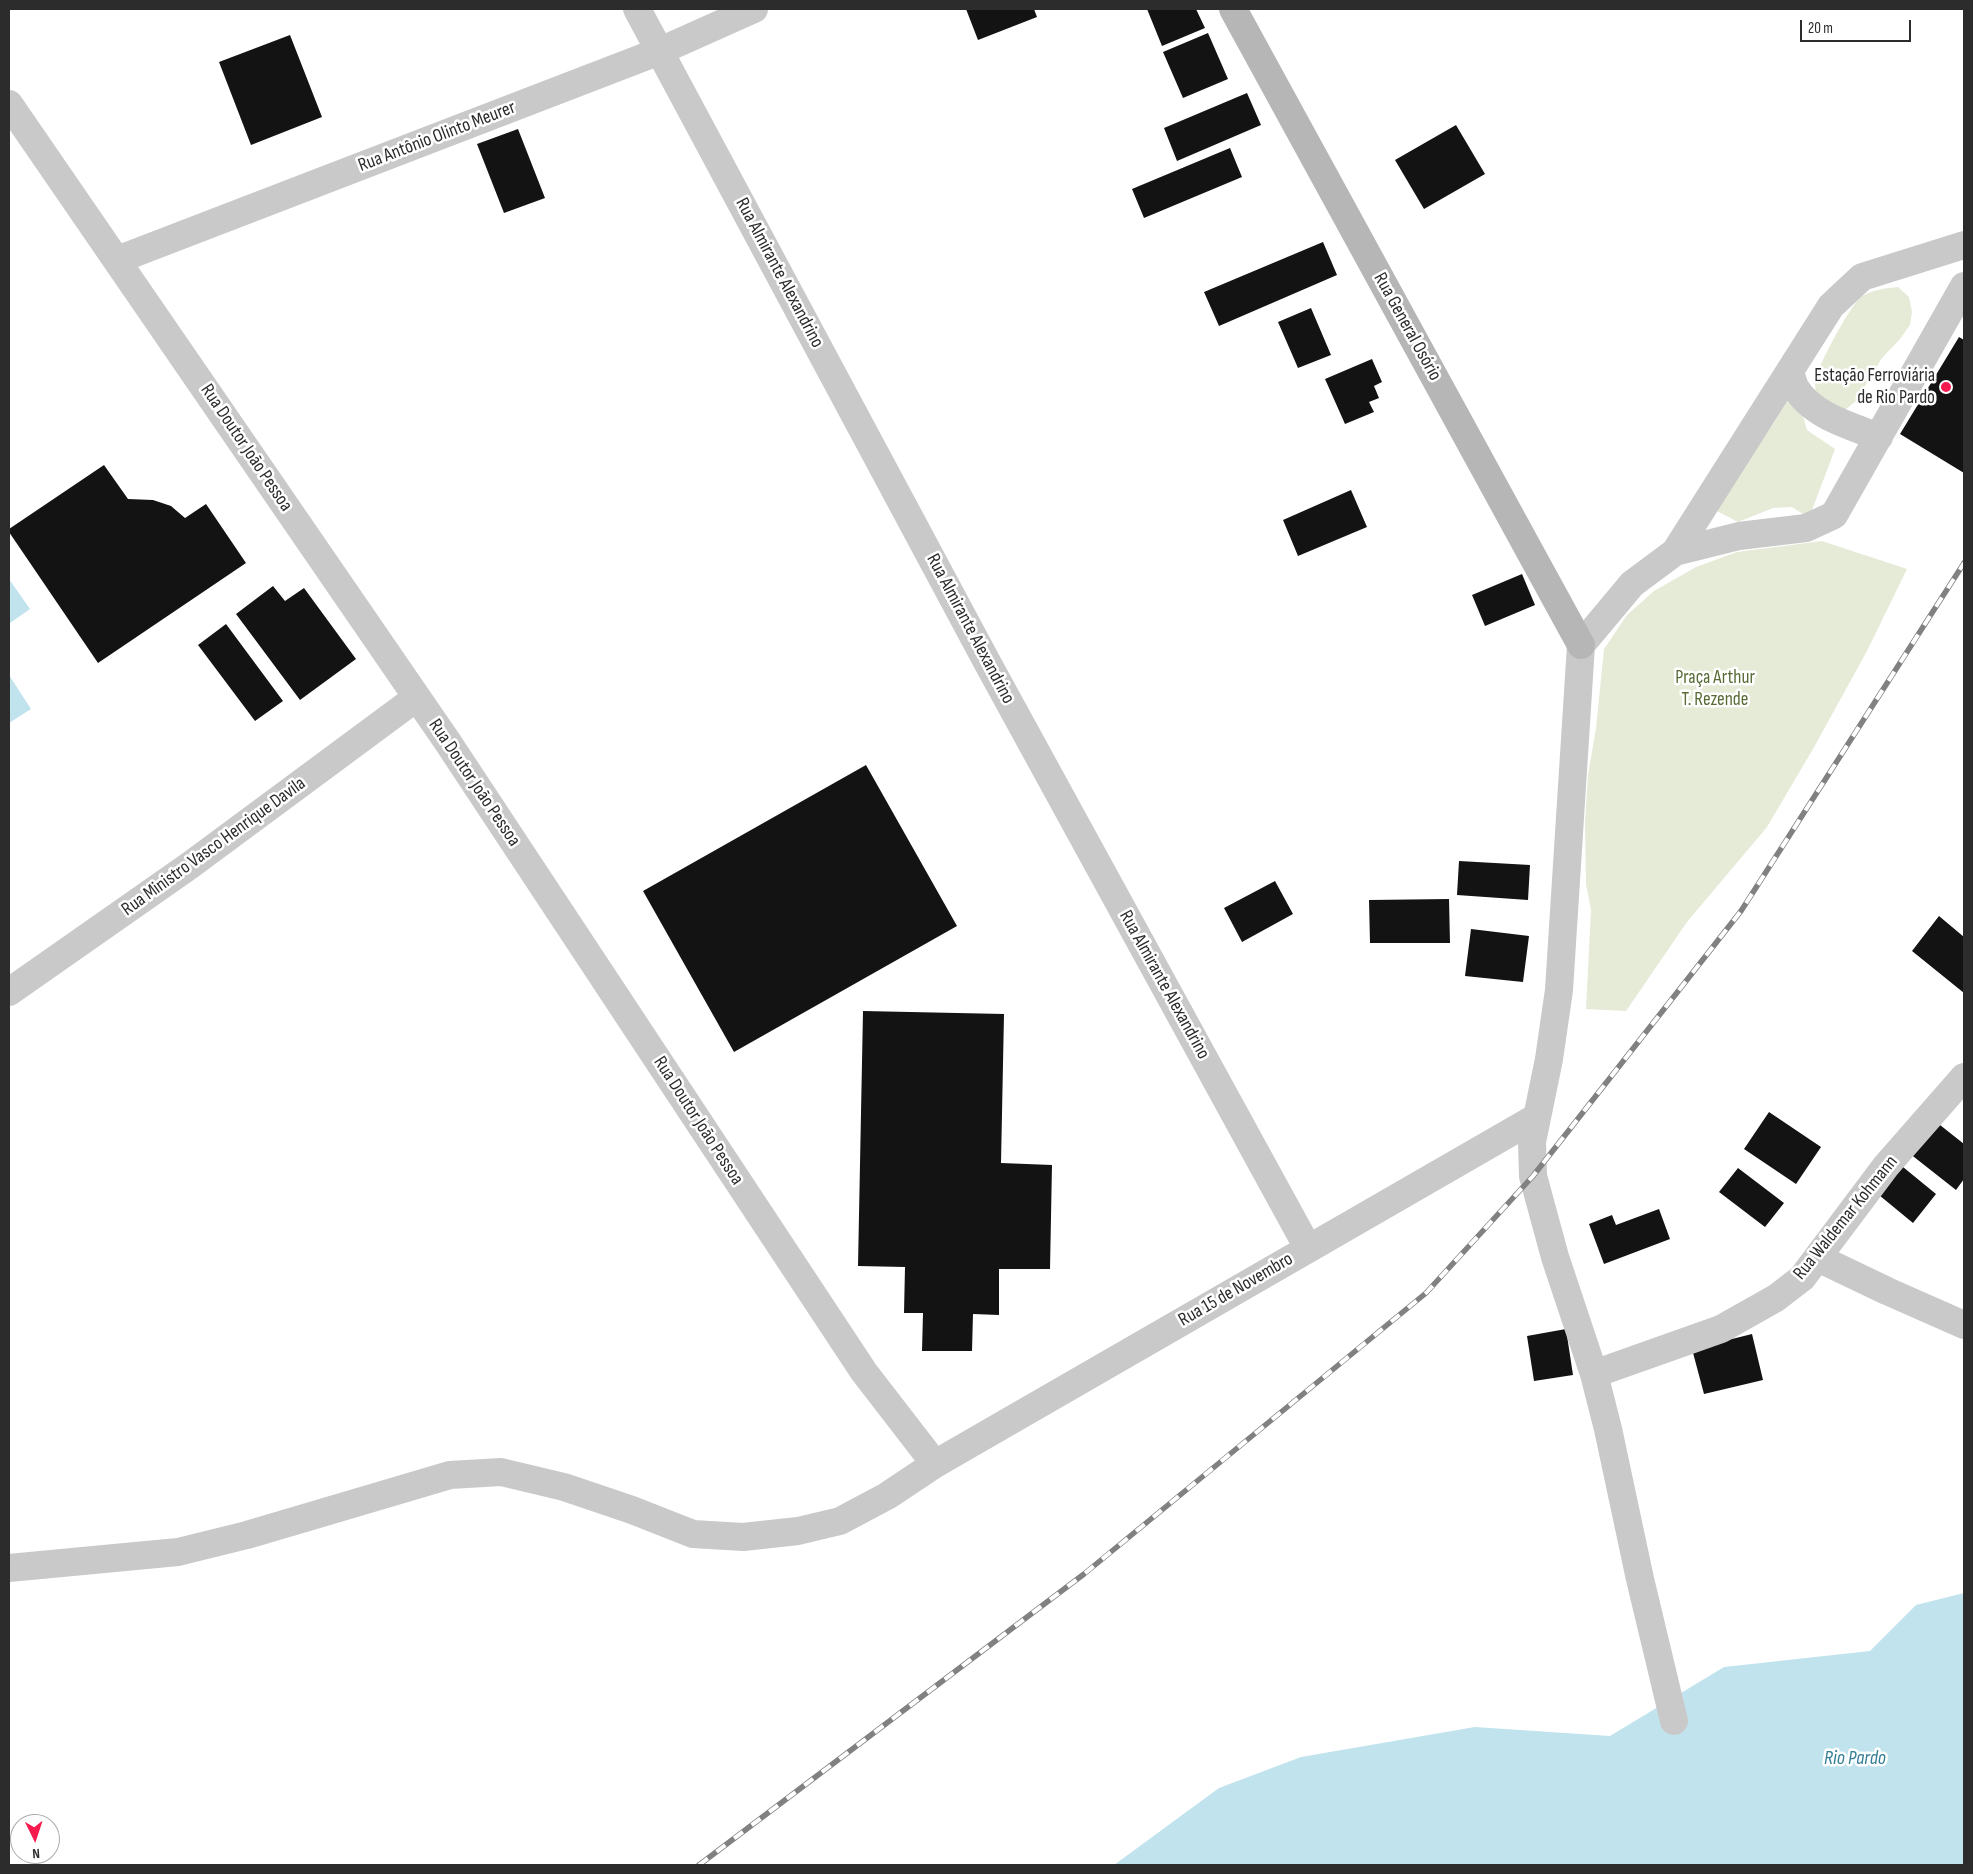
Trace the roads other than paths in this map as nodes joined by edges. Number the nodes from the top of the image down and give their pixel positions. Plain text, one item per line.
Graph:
1 (637, 9) edge
2 (754, 9) edge
3 (1233, 9) edge
4 (660, 51) junction
5 (9, 104) edge
6 (1964, 245) edge
7 (117, 260) junction
8 (1964, 286) edge
9 (1790, 372) junction
10 (1879, 438) junction
11 (1675, 552) junction
12 (1581, 645) junction
13 (416, 698) junction
14 (9, 992) edge
15 (1964, 1077) edge
16 (1537, 1117) junction
17 (1308, 1248) junction
18 (1818, 1258) junction
19 (1964, 1325) edge
20 (1594, 1374) junction
21 (936, 1464) junction
22 (9, 1568) edge
23 (1674, 1721) dead end

1 - 4 street, Rua Almirante Alexandrino
2 - 4 street, Rua Antônio Olinto Meurer
3 - 12 street, Rua General Osório
4 - 7 street, Rua Antônio Olinto Meurer
4 - 17 street, Rua Almirante Alexandrino
5 - 7 street, Rua Doutor João Pessoa
6 - 9 street
7 - 13 street, Rua Doutor João Pessoa
8 - 10 street
9 - 10 street
9 - 11 street
10 - 11 street
11 - 12 street
12 - 16 street
13 - 14 street, Rua Ministro Vasco Henrique Davila
13 - 21 street, Rua Doutor João Pessoa
15 - 18 street, Rua Waldemar Kohmann
16 - 17 street, Rua 15 de Novembro
16 - 20 street
17 - 21 street, Rua 15 de Novembro
18 - 19 street
18 - 20 street, Rua Waldemar Kohmann
20 - 23 street
21 - 22 street, Rua 15 de Novembro

